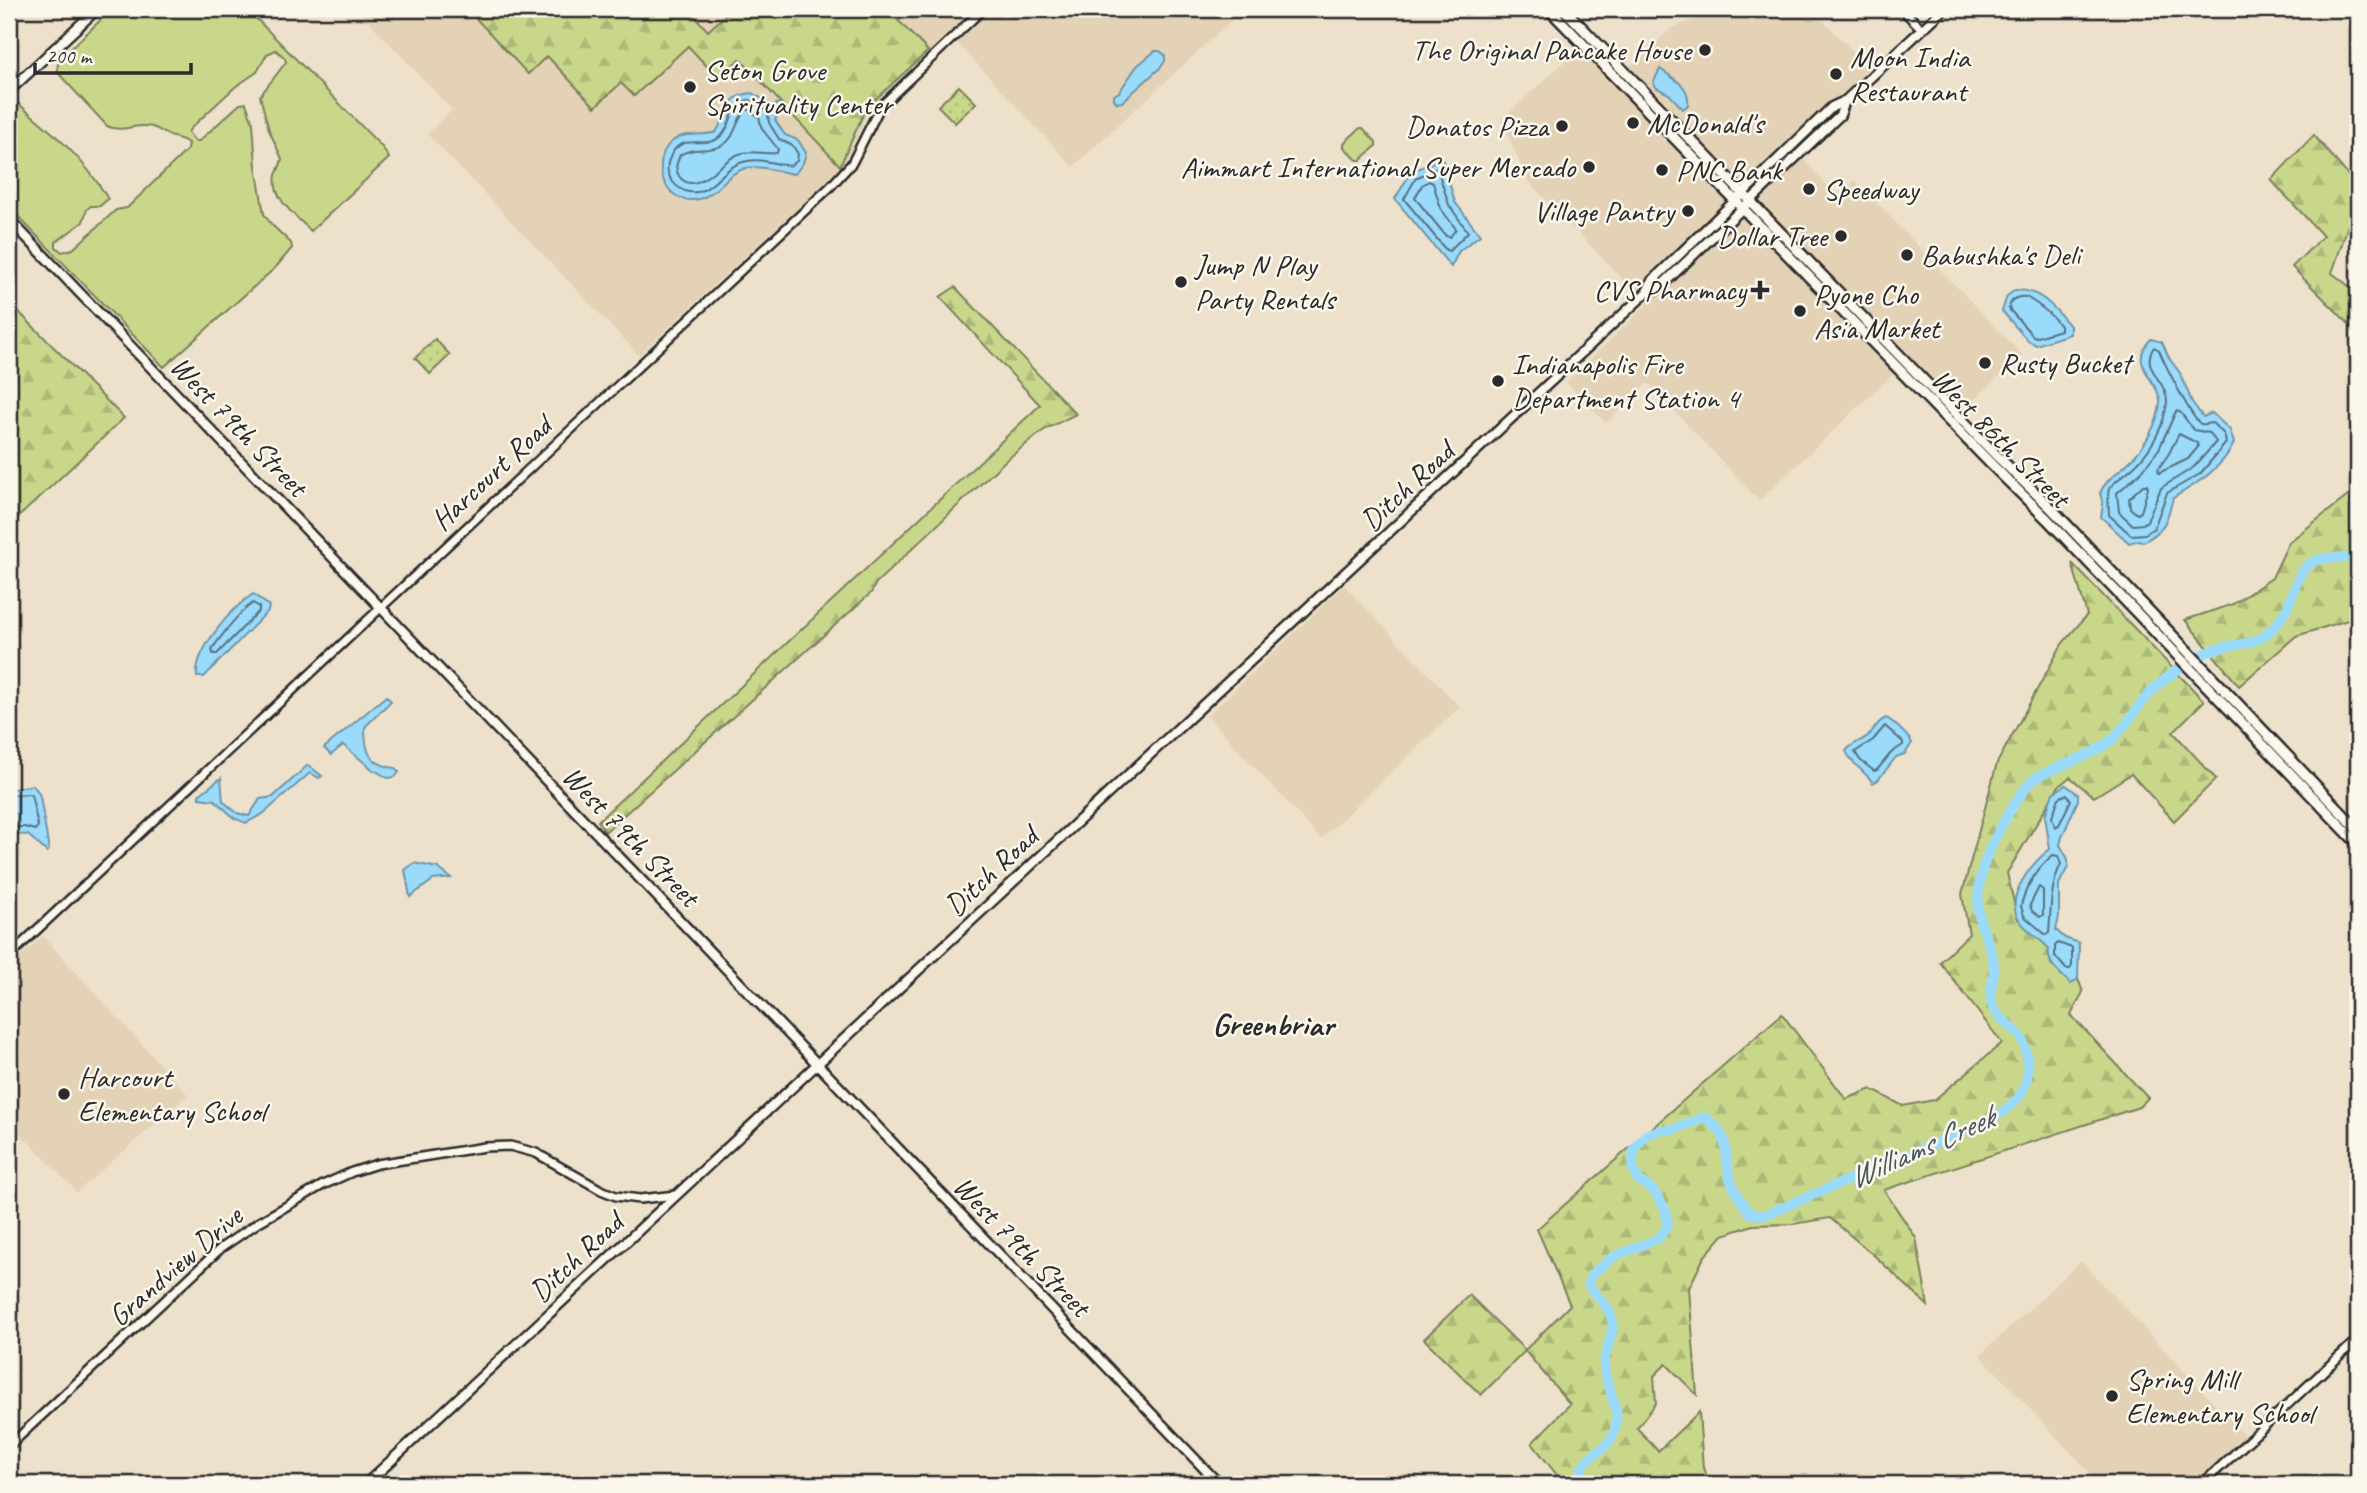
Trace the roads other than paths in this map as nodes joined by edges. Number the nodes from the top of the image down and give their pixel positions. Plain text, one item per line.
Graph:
1 (97, 9) edge
2 (983, 9) edge
3 (1549, 9) edge
4 (1564, 9) edge
5 (1902, 9) edge
6 (1944, 9) edge
7 (1922, 29) junction
8 (9, 91) edge
9 (1845, 102) junction
10 (1739, 197) junction
11 (1747, 205) junction
12 (9, 219) edge
13 (1647, 292) junction
14 (381, 607) junction
15 (2358, 830) edge
16 (2358, 844) edge
17 (9, 956) edge
18 (817, 1063) junction
19 (676, 1195) junction
20 (2358, 1339) edge
21 (9, 1446) edge
22 (366, 1484) edge
23 (1219, 1484) edge
24 (2202, 1484) edge

1 - 8 main road
2 - 14 street, Harcourt Road
3 - 10 main road, West 86th Street
4 - 10 main road, West 86th Street
5 - 7 street
6 - 7 main road, Ditch Road
7 - 9 main road, Ditch Road
9 - 10 main road, Ditch Road
9 - 11 main road, Ditch Road
10 - 11 main road, West 86th Street
10 - 13 main road, Ditch Road
11 - 13 main road, Ditch Road
11 - 15 main road, West 86th Street
11 - 16 main road, West 86th Street
12 - 14 main road, West 79th Street
13 - 18 main road, Ditch Road
14 - 17 street, Harcourt Road
14 - 18 main road, West 79th Street
18 - 19 main road, Ditch Road
18 - 23 main road, West 79th Street
19 - 21 street, Grandview Drive
19 - 22 main road, Ditch Road
20 - 24 street

